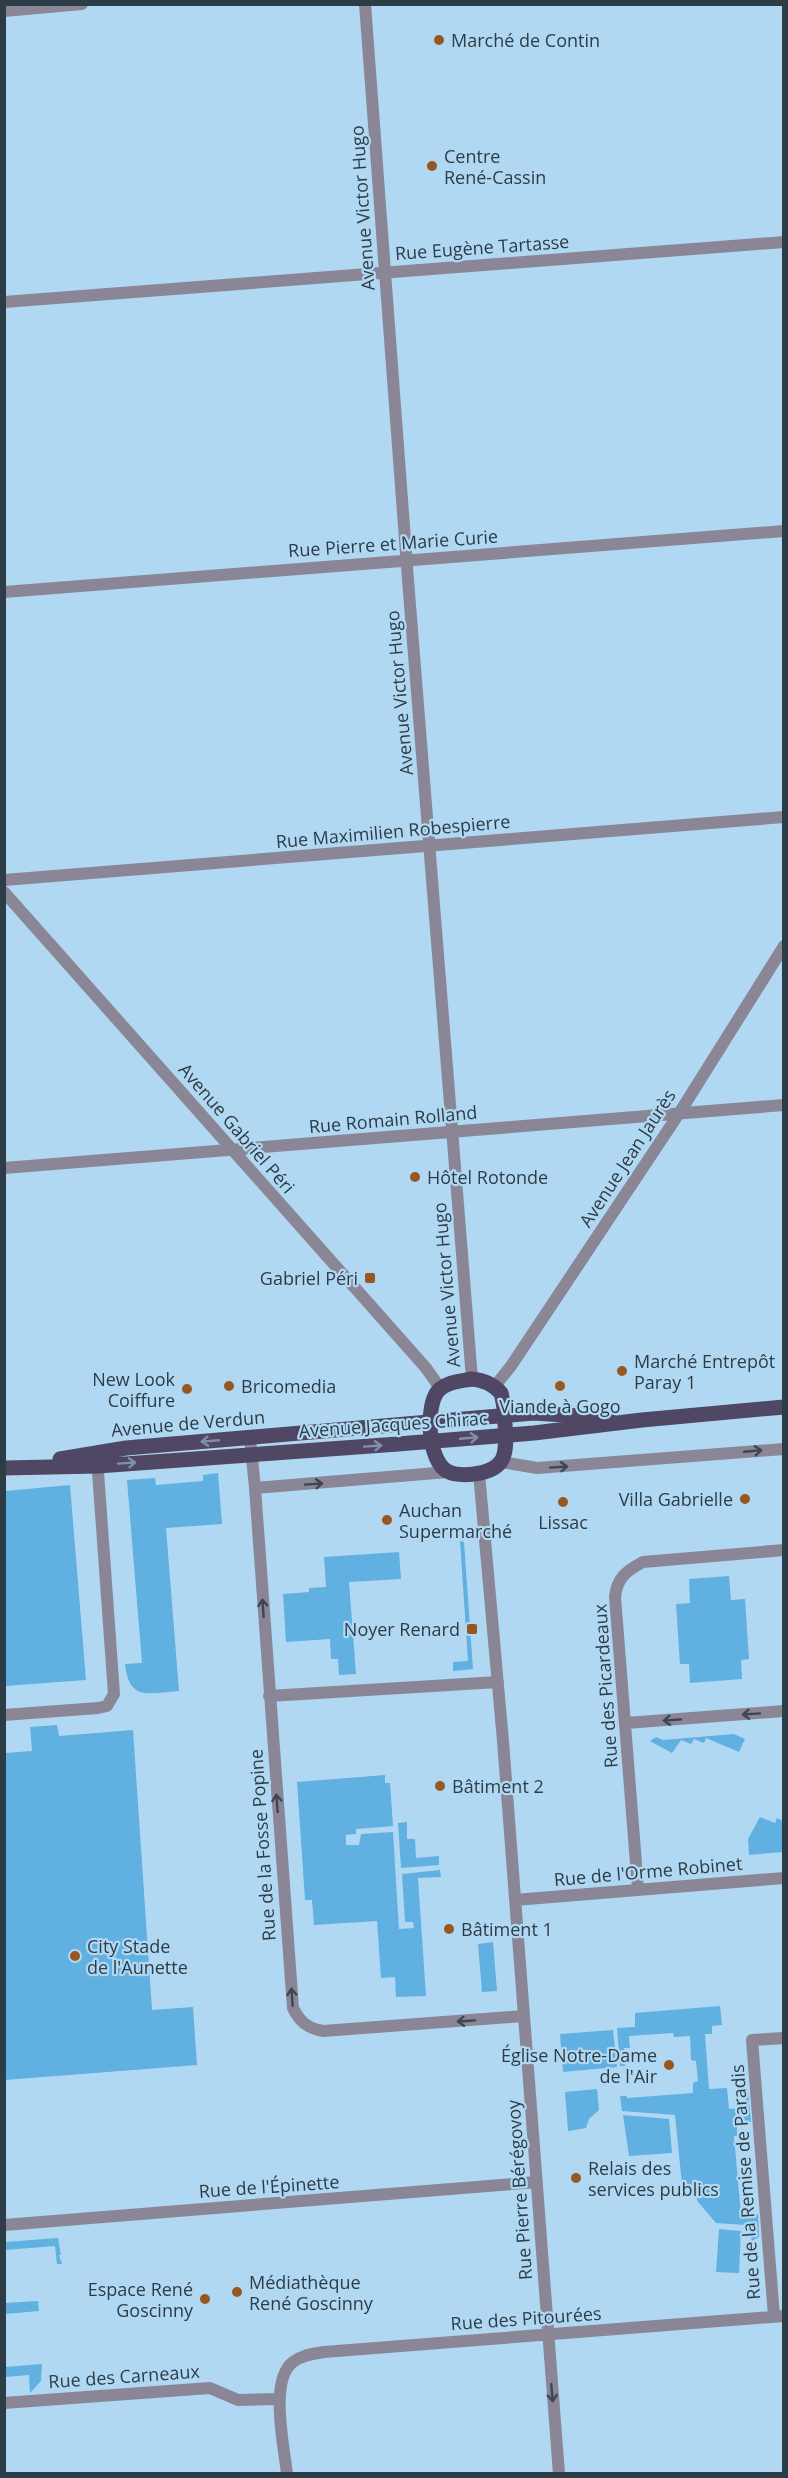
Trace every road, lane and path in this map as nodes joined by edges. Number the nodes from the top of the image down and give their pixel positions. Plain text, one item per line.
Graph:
1 (82, 4) edge
2 (365, 4) edge
3 (4, 10) edge
4 (783, 242) edge
5 (385, 272) junction
6 (4, 302) edge
7 (783, 531) edge
8 (406, 559) junction
9 (4, 592) edge
10 (783, 817) edge
11 (430, 846) junction
12 (4, 880) edge
13 (4, 892) edge
14 (783, 946) edge
15 (783, 1104) edge
16 (680, 1112) junction
17 (452, 1132) junction
18 (232, 1150) junction
19 (4, 1168) edge
20 (472, 1379) junction
21 (495, 1386) junction
22 (440, 1388) junction
23 (783, 1407) edge
24 (505, 1416) junction
25 (642, 1420) junction
26 (431, 1421) junction
27 (506, 1435) junction
28 (250, 1438) junction
29 (432, 1442) junction
30 (783, 1449) edge
31 (251, 1454) junction
32 (97, 1458) junction
33 (501, 1462) junction
34 (4, 1468) edge
35 (448, 1472) junction
36 (479, 1473) junction
37 (255, 1488) junction
38 (783, 1550) edge
39 (498, 1682) junction
40 (269, 1696) junction
41 (783, 1711) edge
42 (4, 1715) edge
43 (626, 1723) junction
44 (783, 1878) edge
45 (638, 1889) junction
46 (515, 1899) junction
47 (524, 2016) junction
48 (783, 2038) edge
49 (537, 2182) junction
50 (4, 2225) edge
51 (778, 2316) edge
52 (547, 2334) junction
53 (280, 2399) junction
54 (4, 2403) edge
55 (286, 2474) edge
56 (559, 2474) edge

1 - 3 street
2 - 5 street, Avenue Victor Hugo
4 - 5 street, Rue Eugène Tartasse
5 - 6 street, Rue Eugène Tartasse
5 - 8 street, Avenue Victor Hugo
7 - 8 street, Rue Pierre et Marie Curie
8 - 9 street, Rue Pierre et Marie Curie
8 - 11 street, Avenue Victor Hugo
10 - 11 street, Rue Maximilien Robespierre
11 - 12 street, Rue Maximilien Robespierre
11 - 17 street, Avenue Victor Hugo
13 - 18 street, Avenue Gabriel Péri
14 - 16 street, Avenue Jean Jaurès
15 - 16 street, Rue Romain Rolland
16 - 17 street, Rue Romain Rolland
16 - 21 street, Avenue Jean Jaurès
17 - 18 street, Rue Romain Rolland
17 - 20 street, Avenue Victor Hugo
18 - 19 street, Rue Romain Rolland
18 - 22 street, Avenue Gabriel Péri
20 - 21 main road
20 - 22 main road
21 - 24 main road
22 - 26 main road
23 - 25 main road, Avenue Jacques Chirac
24 - 25 main road, Avenue de Verdun
24 - 26 main road, Avenue de Verdun
24 - 27 main road
25 - 27 main road, Avenue Jacques Chirac
26 - 28 main road, Avenue de Verdun
26 - 29 main road
29 -> 27 main road, Avenue Jacques Chirac
27 - 33 main road
28 - 31 street, Rue de la Fosse Popine
28 -> 32 main road, Avenue de Verdun
31 -> 29 main road, Avenue Jacques Chirac
29 - 35 main road
33 -> 30 street
32 -> 31 main road, Avenue Jacques Chirac
31 - 37 street, Rue de la Fosse Popine
32 - 34 main road, Avenue de Verdun
32 - 42 street
33 - 36 main road
35 - 36 main road
37 -> 35 street
36 - 39 street, Rue Pierre Bérégovoy
40 -> 37 street, Rue de la Fosse Popine
38 - 43 street, Rue des Picardeaux
39 - 40 street
39 - 46 street, Rue Pierre Bérégovoy
47 -> 40 street, Rue de la Fosse Popine
41 -> 43 street
43 - 45 street, Rue des Picardeaux
44 - 45 street, Rue de l'Orme Robinet
45 - 46 street, Rue de l'Orme Robinet
46 - 47 street, Rue Pierre Bérégovoy
47 - 49 street, Rue Pierre Bérégovoy
48 - 51 street, Rue de la Remise de Paradis
49 - 50 street, Rue de l'Épinette
49 - 52 street, Rue Pierre Bérégovoy
51 - 52 street, Rue des Pitourées
52 - 53 street, Rue des Pitourées
52 -> 56 street, Rue Pierre Bérégovoy
53 - 54 street, Rue des Carneaux
53 - 55 street

